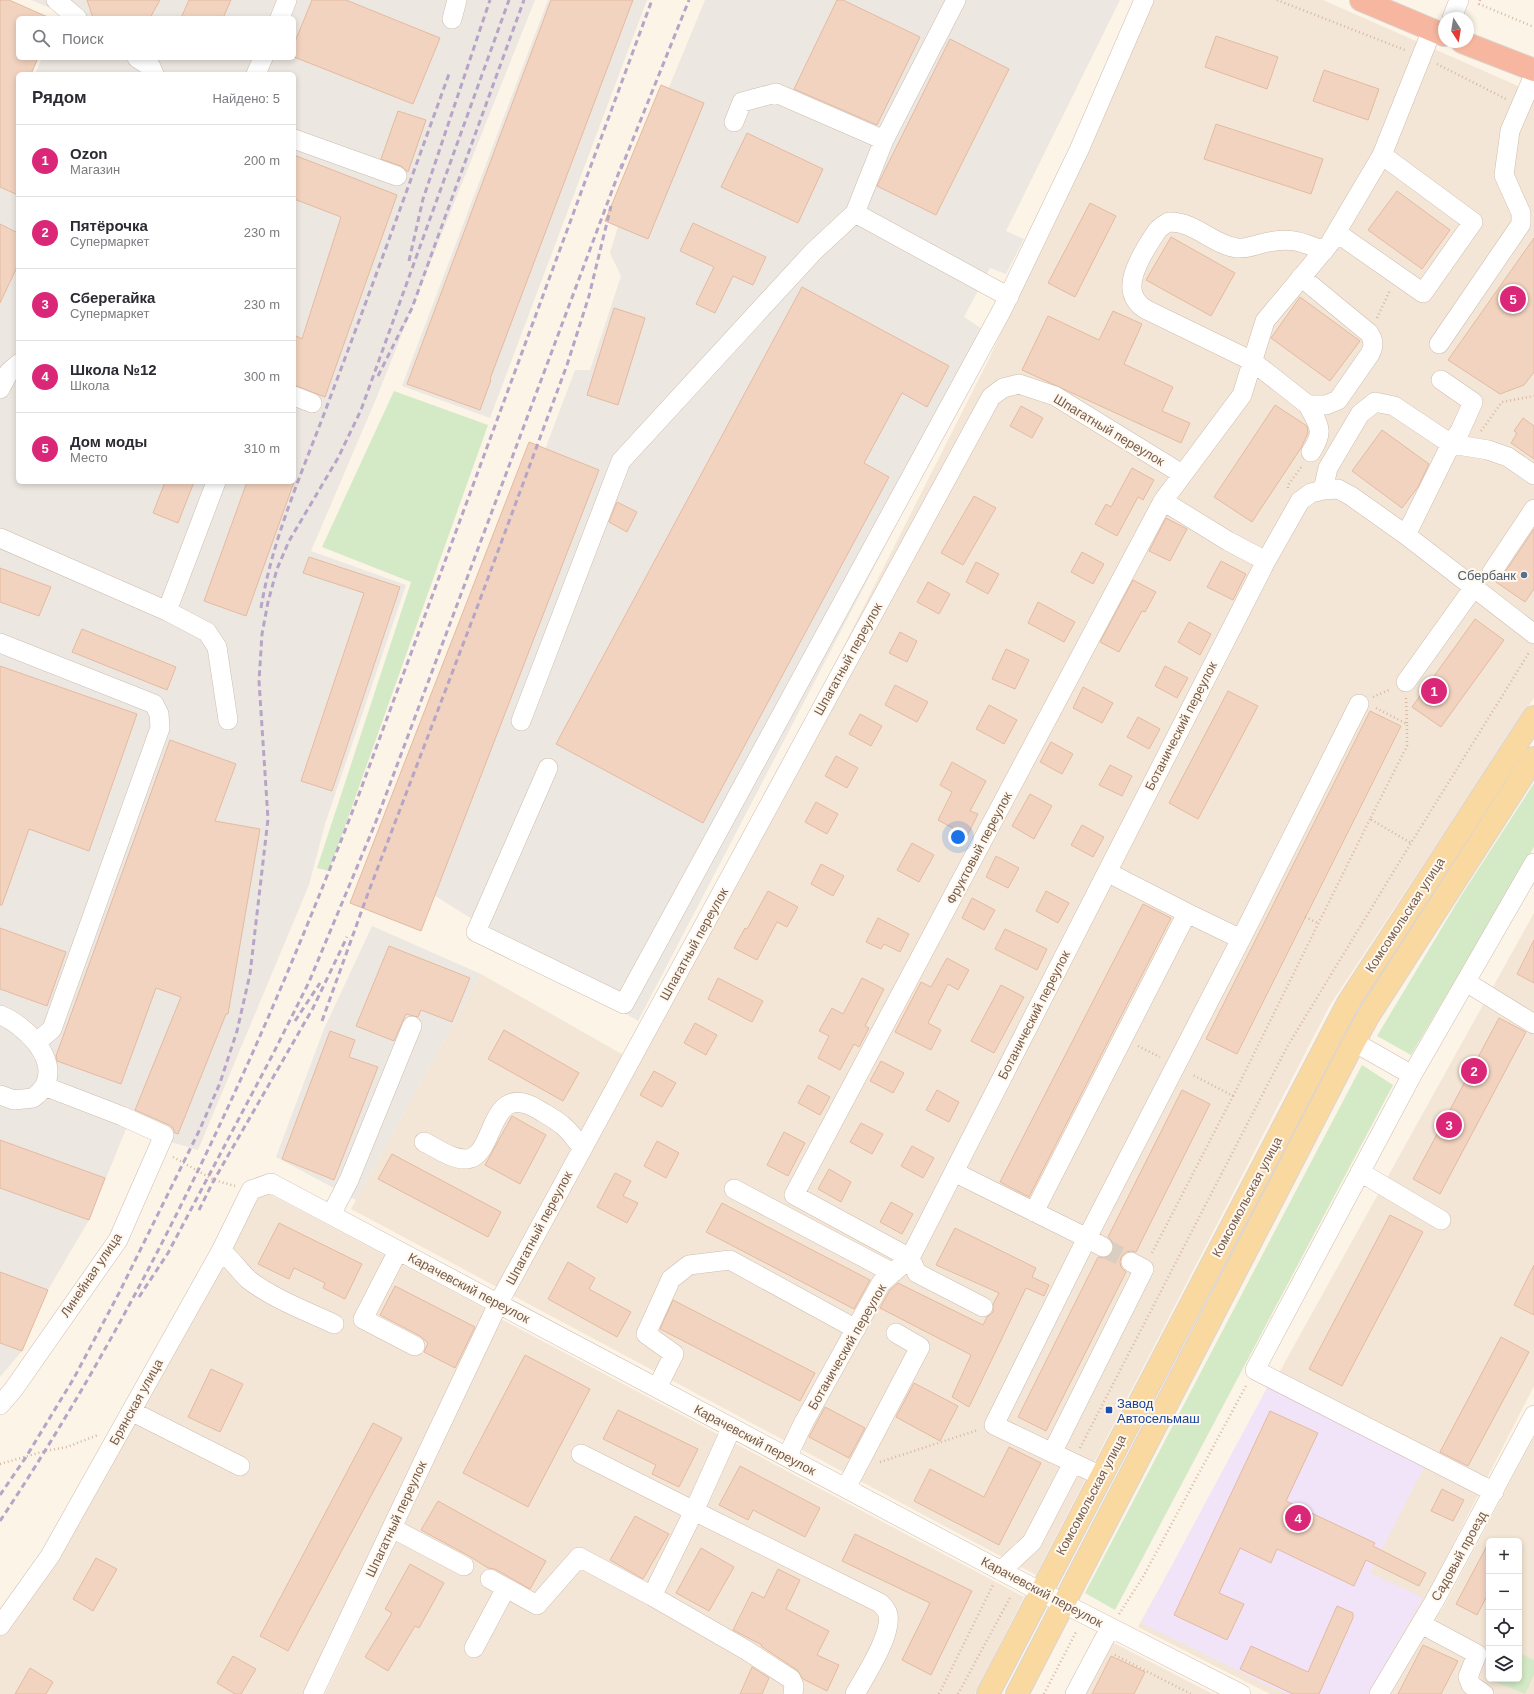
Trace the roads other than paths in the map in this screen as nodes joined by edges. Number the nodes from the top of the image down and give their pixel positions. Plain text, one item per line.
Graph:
1 (56, 0) edge
2 (287, 0) edge
3 (457, 0) edge
4 (956, 0) edge
5 (1144, 0) edge
6 (1361, 0) edge
7 (1459, 0) edge
8 (1454, 12) edge
9 (75, 16) edge
10 (281, 16) edge
11 (452, 19) dead end
12 (1438, 32) edge
13 (1474, 47) edge
14 (140, 60) edge
15 (262, 60) edge
16 (1534, 70) edge
17 (153, 72) edge
18 (257, 72) edge
19 (1534, 74) edge
20 (1527, 110) edge
21 (734, 122) dead end
22 (296, 140) edge
23 (884, 140) junction
24 (1382, 155) junction
25 (397, 176) dead end
26 (855, 213) junction
27 (1337, 233) junction
28 (1324, 251) junction
29 (1301, 277) junction
30 (1009, 297) junction
31 (1439, 344) dead end
32 (1252, 361) junction
33 (16, 366) edge
34 (1441, 380) dead end
35 (0, 389) edge
36 (296, 397) edge
37 (312, 403) dead end
38 (1308, 405) junction
39 (1451, 444) junction
40 (1311, 452) dead end
41 (1182, 474) junction
42 (1534, 475) edge
43 (215, 484) edge
44 (1323, 490) junction
45 (1163, 501) junction
46 (1534, 509) edge
47 (1406, 535) junction
48 (0, 538) edge
49 (1266, 561) junction
50 (1492, 572) dead end
51 (1474, 587) junction
52 (167, 612) junction
53 (1534, 634) edge
54 (0, 643) edge
55 (1406, 682) road end
56 (1361, 703) road end
57 (1534, 718) edge
58 (228, 720) dead end
59 (521, 721) dead end
60 (1534, 758) edge
61 (548, 768) dead end
62 (1534, 863) edge
63 (1107, 872) junction
64 (1187, 913) junction
65 (1241, 938) junction
66 (1466, 982) junction
67 (0, 1015) edge
68 (1534, 1024) edge
69 (412, 1026) dead end
70 (1354, 1042) junction
71 (36, 1043) junction
72 (1412, 1075) junction
73 (44, 1086) junction
74 (0, 1095) edge
75 (424, 1142) dead end
76 (582, 1148) junction
77 (954, 1172) junction
78 (1360, 1172) junction
79 (734, 1189) dead end
80 (251, 1190) joint
81 (1034, 1212) junction
82 (331, 1215) junction
83 (1441, 1220) dead end
84 (1087, 1238) junction
85 (1103, 1247) tunnel mouth
86 (221, 1251) junction
87 (398, 1251) junction
88 (910, 1258) junction
89 (1138, 1266) road end
90 (893, 1273) junction
91 (498, 1304) junction
92 (983, 1307) dead end
93 (334, 1324) dead end
94 (856, 1329) junction
95 (896, 1333) dead end
96 (416, 1346) dead end
97 (657, 1388) junction
98 (0, 1405) edge
99 (131, 1411) junction
100 (1534, 1415) edge
101 (732, 1429) junction
102 (1052, 1453) junction
103 (580, 1454) dead end
104 (787, 1457) junction
105 (1073, 1462) junction
106 (240, 1466) dead end
107 (1101, 1476) junction
108 (846, 1488) junction
109 (1494, 1492) junction
110 (694, 1511) junction
111 (392, 1528) junction
112 (464, 1566) dead end
113 (1001, 1571) junction
114 (1041, 1592) junction
115 (652, 1596) junction
116 (1063, 1603) junction
117 (1421, 1624) junction
118 (0, 1626) edge
119 (1110, 1628) junction
120 (474, 1648) dead end
121 (313, 1694) edge
122 (793, 1694) edge
123 (855, 1694) edge
124 (988, 1694) edge
125 (1017, 1694) edge
126 (1075, 1694) edge
127 (1241, 1694) edge
128 (1380, 1694) edge
129 (1484, 1694) edge

1 - 9 street
2 - 10 street
3 - 11 street
4 - 23 street
5 - 30 street
6 - 12 highway
7 - 8 street
12 - 24 street
13 - 16 highway
14 - 17 street
15 - 18 street
19 - 20 street
20 - 31 street
21 - 23 street
22 - 25 street
23 - 26 street
24 - 27 street
24 - 27 street
26 - 30 street
26 - 59 street
27 - 28 street
28 - 29 street
28 - 32 street
29 - 32 street
29 - 38 street
30 - 61 street
32 - 38 street
32 - 41 street, Фруктовый переулок
33 - 35 street
34 - 39 street
36 - 37 street
38 - 40 street
39 - 42 street
39 - 44 street
39 - 47 street
41 - 45 street, Фруктовый переулок
41 - 76 street, Шпагатный переулок
43 - 52 street
44 - 47 street
44 - 49 street, Ботанический переулок
45 - 49 street
45 - 88 street, Фруктовый переулок
46 - 50 street
47 - 51 street
48 - 52 street
49 - 63 street, Ботанический переулок
51 - 53 street
51 - 55 street
52 - 58 street
54 - 71 street
56 - 65 street
57 - 107 main road, Комсомольская улица
60 - 70 main road, Комсомольская улица
62 - 66 street
63 - 64 street
63 - 77 street, Ботанический переулок
64 - 65 street
64 - 81 street
65 - 84 street
66 - 68 street
66 - 72 street
67 - 71 street
69 - 82 street
70 - 72 street
70 - 116 main road, Комсомольская улица
71 - 73 street
72 - 78 street
73 - 74 street
73 - 98 street, Линейная улица
75 - 76 street
76 - 91 street, Шпагатный переулок
77 - 81 street
77 - 88 street, Ботанический переулок
78 - 83 street
78 - 109 street
79 - 90 street
80 - 82 street, Карачевский переулок
80 - 86 street, Брянская улица
81 - 84 street
82 - 87 street, Карачевский переулок
84 - 85 street
84 - 102 street
86 - 93 street
86 - 99 street, Брянская улица
87 - 91 street, Карачевский переулок
87 - 96 street
88 - 90 street, Ботанический переулок
88 - 92 street
89 - 102 street
90 - 94 street, Ботанический переулок
91 - 97 street, Карачевский переулок
91 - 111 street, Шпагатный переулок
94 - 97 street
94 - 104 street, Ботанический переулок
95 - 108 street
97 - 101 street, Карачевский переулок
99 - 106 street
99 - 118 street, Брянская улица
100 - 109 street, Садовый проезд
101 - 104 street, Карачевский переулок
101 - 110 street
102 - 105 street
103 - 110 street
104 - 108 street, Карачевский переулок
105 - 107 street
105 - 113 street
107 - 114 main road, Комсомольская улица
108 - 113 street, Карачевский переулок
109 - 117 street, Садовый проезд
110 - 115 street
110 - 123 street
111 - 112 street
111 - 121 street, Шпагатный переулок
113 - 114 street, Карачевский переулок
114 - 116 street, Карачевский переулок
114 - 124 main road, Комсомольская улица
115 - 120 street
115 - 122 street
116 - 119 street, Карачевский переулок
116 - 125 main road, Комсомольская улица
117 - 128 street, Садовый проезд
117 - 129 street
119 - 126 street
119 - 127 street, Карачевский переулок

